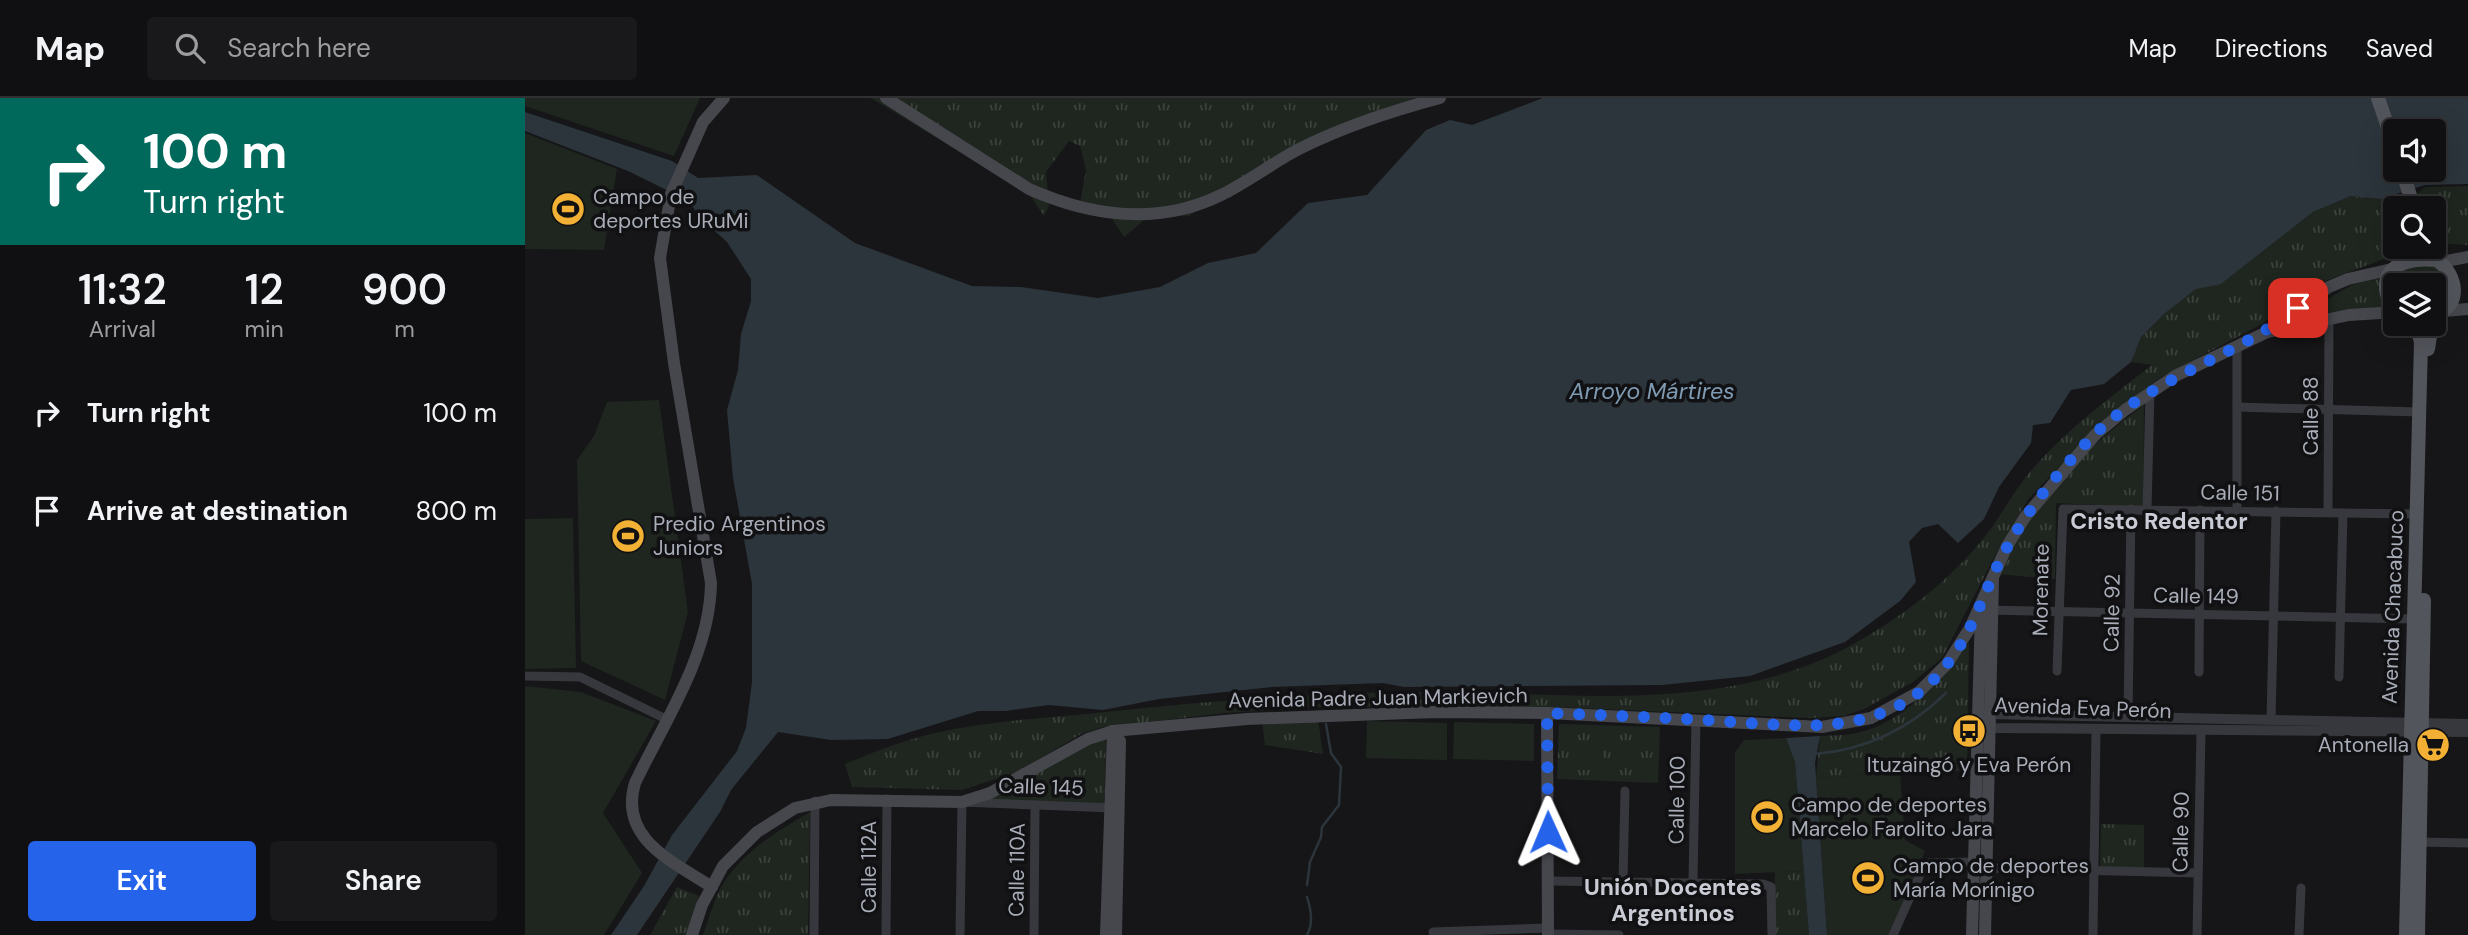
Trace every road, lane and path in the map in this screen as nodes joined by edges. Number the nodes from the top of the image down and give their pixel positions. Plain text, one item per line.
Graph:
1 (724, 98) edge
2 (886, 98) edge
3 (1440, 98) edge
4 (2378, 98) edge
5 (2385, 119) edge
6 (2468, 257) edge
7 (2401, 259) edge
8 (2439, 261) junction
9 (2395, 267) junction
10 (2392, 273) edge
11 (2446, 307) edge
12 (2468, 309) edge
13 (2383, 312) edge
14 (2446, 315) edge
15 (2329, 320) junction
16 (2267, 332) junction
17 (2419, 336) edge
18 (2433, 336) edge
19 (2237, 347) junction
20 (2150, 392) junction
21 (2237, 407) junction
22 (2329, 410) junction
23 (2419, 412) junction
24 (2063, 509) joint
25 (2131, 509) junction
26 (2147, 509) junction
27 (2200, 510) junction
28 (2237, 511) junction
29 (2276, 511) junction
30 (2329, 512) junction
31 (2343, 513) junction
32 (2416, 514) junction
33 (1993, 576) junction
34 (1981, 599) junction
35 (1993, 608) junction
36 (2058, 610) junction
37 (2129, 612) junction
38 (2199, 614) junction
39 (2273, 615) junction
40 (1981, 616) junction
41 (2341, 617) junction
42 (2414, 619) junction
43 (2057, 671) dead end
44 (2199, 672) dead end
45 (525, 676) edge
46 (2339, 677) dead end
47 (1547, 713) junction
48 (1984, 717) junction
49 (2128, 717) junction
50 (666, 719) junction
51 (2271, 719) junction
52 (1696, 720) junction
53 (2468, 724) edge
54 (2416, 727) junction
55 (1990, 728) junction
56 (2096, 730) junction
57 (2201, 730) junction
58 (1113, 731) junction
59 (2468, 732) edge
60 (1625, 791) dead end
61 (887, 799) junction
62 (815, 802) junction
63 (962, 802) junction
64 (1035, 805) junction
65 (1114, 808) junction
66 (2420, 842) junction
67 (2468, 843) edge
68 (1973, 862) junction
69 (1986, 868) junction
70 (2094, 872) junction
71 (2198, 873) junction
72 (1548, 881) junction
73 (1623, 881) junction
74 (1693, 881) junction
75 (712, 887) junction
76 (2301, 888) dead end
77 (1433, 932) dead end
78 (1548, 932) edge
79 (692, 935) edge
80 (814, 935) edge
81 (886, 935) edge
82 (960, 935) edge
83 (1034, 935) edge
84 (1106, 935) edge
85 (1116, 935) edge
86 (1619, 935) edge
87 (1772, 935) edge
88 (1893, 935) edge
89 (1972, 935) edge
90 (1985, 935) edge
91 (2093, 935) edge
92 (2197, 935) edge
93 (2299, 935) edge
94 (2406, 935) edge
95 (2418, 935) edge

1 - 50 main road
2 - 3 main road
4 - 5 main road
6 - 8 main road
7 - 9 main road
8 - 9 main road
8 - 11 main road, Avenida Chacabuco
9 - 10 main road
9 - 16 main road, Avenida Padre Juan Markievich
12 - 14 main road
13 - 15 main road, Avenida Padre Juan Markievich
15 - 16 main road, Avenida Padre Juan Markievich
15 - 22 street, Calle 88
16 - 19 main road, Avenida Padre Juan Markievich
17 - 23 main road, Avenida Chacabuco
18 - 54 main road, Avenida Chacabuco
19 - 20 main road, Avenida Padre Juan Markievich
19 - 21 street
20 - 26 street
20 - 33 main road, Avenida Padre Juan Markievich
21 - 22 street
21 - 28 street
22 - 23 street
22 - 30 street, Calle 88
23 - 32 main road, Avenida Chacabuco
24 - 25 street, Calle 151
24 - 36 street, Morenate
25 - 26 street, Calle 151
25 - 37 street, Calle 92
26 - 27 street, Calle 151
27 - 28 street, Calle 151
27 - 38 street
28 - 29 street, Calle 151
29 - 30 street, Calle 151
29 - 39 street
30 - 31 street, Calle 151
31 - 32 street, Calle 151
31 - 41 street
32 - 42 main road, Avenida Chacabuco
33 - 34 main road, Avenida Padre Juan Markievich
33 - 35 main road
34 - 40 main road
34 - 52 main road, Avenida Padre Juan Markievich
35 - 36 street, Calle 149
35 - 40 street
35 - 48 main road
36 - 37 street, Calle 149
36 - 43 street, Morenate
37 - 38 street, Calle 149
37 - 49 street, Calle 92
38 - 39 street, Calle 149
38 - 44 street
39 - 41 street, Calle 149
39 - 51 street
40 - 48 main road
41 - 42 street, Calle 149
41 - 46 street
42 - 54 main road, Avenida Chacabuco
45 - 50 street
47 - 52 main road, Avenida Padre Juan Markievich
47 - 58 main road, Avenida Padre Juan Markievich
47 - 72 main road
48 - 49 street, Avenida Eva Perón
48 - 55 main road
48 - 68 main road
49 - 51 street, Avenida Eva Perón
50 - 75 main road
51 - 54 street, Avenida Eva Perón
52 - 74 street, Calle 100
53 - 54 street, Avenida Eva Perón
54 - 57 street, Avenida Eva Perón
54 - 59 street, Avenida Eva Perón
54 - 66 main road, Avenida Chacabuco
54 - 94 main road, Avenida Chacabuco
55 - 56 street, Avenida Eva Perón
55 - 69 main road
56 - 57 street, Avenida Eva Perón
56 - 70 street
57 - 71 street, Calle 90
58 - 63 main road, Avenida Padre Juan Markievich
58 - 65 main road
60 - 73 street
61 - 62 main road, Avenida Padre Juan Markievich
61 - 63 main road, Avenida Padre Juan Markievich
61 - 81 street, Calle 112A
62 - 75 main road, Avenida Padre Juan Markievich
62 - 80 street
63 - 64 street, Calle 145
63 - 82 street
64 - 65 street, Calle 145
64 - 83 street, Calle 110A
65 - 84 main road
65 - 85 main road
66 - 67 street
66 - 95 main road, Avenida Chacabuco
68 - 69 street
68 - 88 street
68 - 89 main road
69 - 70 street
69 - 90 main road
70 - 71 street
70 - 91 street
71 - 92 street, Calle 90
72 - 73 street
72 - 78 main road
73 - 74 street
74 - 87 street
75 - 79 main road, Avenida Padre Juan Markievich
76 - 93 street
77 - 78 street
78 - 86 street

